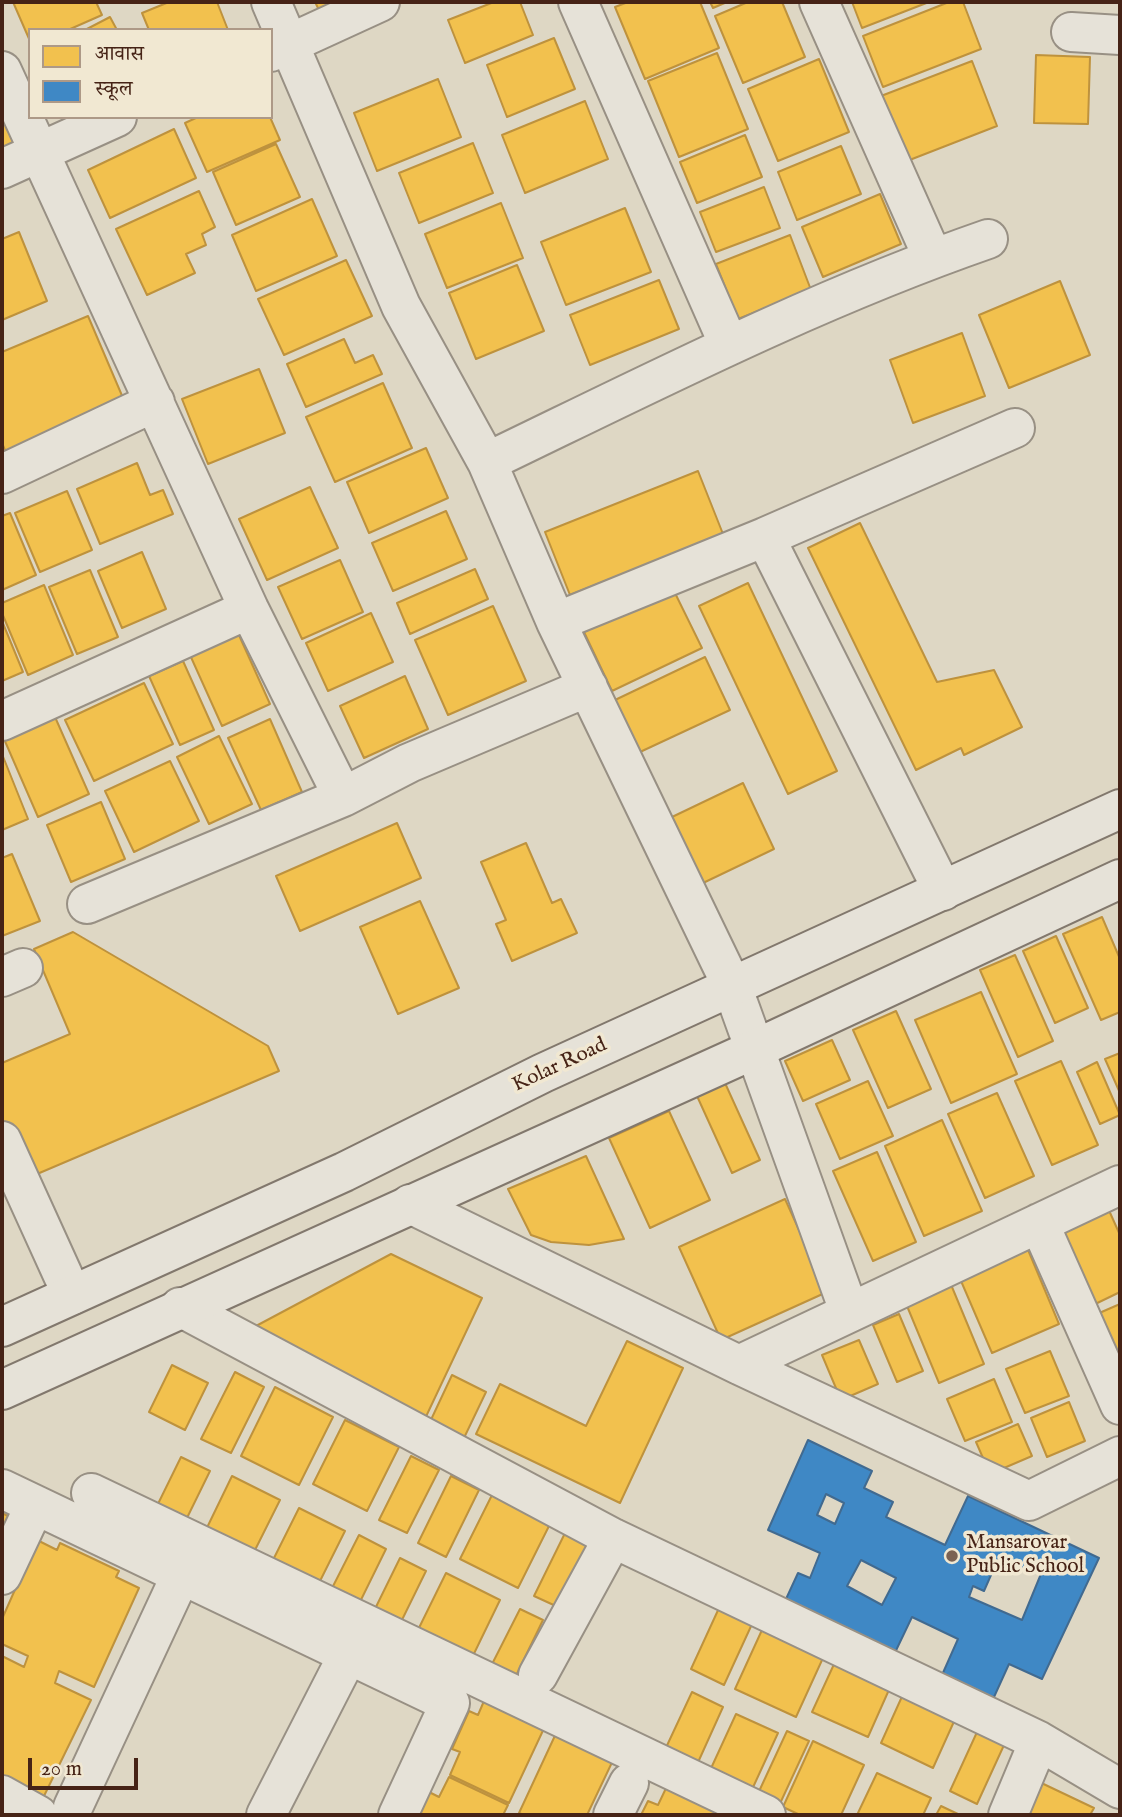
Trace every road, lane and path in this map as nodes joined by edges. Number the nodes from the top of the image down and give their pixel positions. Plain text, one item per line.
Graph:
1 (271, 2) edge
2 (380, 2) edge
3 (578, 2) edge
4 (819, 2) edge
5 (1071, 32) dead end
6 (1120, 35) edge
7 (281, 49) edge
8 (2, 71) edge
9 (112, 119) edge
10 (38, 150) junction
11 (2, 169) edge
12 (988, 239) dead end
13 (933, 258) junction
14 (729, 345) junction
15 (155, 402) junction
16 (1016, 428) dead end
17 (486, 462) junction
18 (2, 474) edge
19 (765, 537) junction
20 (249, 609) junction
21 (556, 622) junction
22 (588, 687) junction
23 (2, 721) edge
24 (343, 797) junction
25 (1120, 809) edge
26 (1120, 879) edge
27 (943, 891) junction
28 (87, 904) dead end
29 (732, 986) junction
30 (753, 1050) junction
31 (2, 1141) edge
32 (1120, 1185) edge
33 (410, 1205) junction
34 (1039, 1223) junction
35 (72, 1295) junction
36 (180, 1307) junction
37 (849, 1311) junction
38 (2, 1327) edge
39 (739, 1365) junction
40 (2, 1390) edge
41 (1120, 1405) edge
42 (1120, 1456) edge
43 (91, 1493) dead end
44 (18, 1497) edge
45 (613, 1538) junction
46 (2, 1575) edge
47 (181, 1575) junction
48 (348, 1655) junction
49 (538, 1675) dead end
50 (1038, 1741) junction
51 (1120, 1789) edge
52 (2, 1795) edge
53 (55, 1811) edge
54 (266, 1815) edge
55 (398, 1815) edge
56 (766, 1815) edge
57 (1008, 1815) edge

1 - 7 street
2 - 7 street
3 - 14 street
4 - 13 street
5 - 6 street
7 - 17 street
8 - 10 street
9 - 10 street
10 - 11 street
10 - 15 street
12 - 13 street
13 - 14 street
14 - 17 street
15 - 18 street
15 - 20 street
16 - 19 street
17 - 21 street
19 - 21 street
19 - 27 street
20 - 23 street
20 - 24 street
21 - 22 street
22 - 24 street
22 - 29 street
24 - 28 street
25 - 27 street, Kolar Road
26 - 30 street
27 - 29 street, Kolar Road
29 - 30 street
29 - 35 street, Kolar Road
30 - 33 street
30 - 37 street
31 - 35 street
32 - 34 street
33 - 36 street
33 - 39 street
34 - 37 street
34 - 41 street
35 - 38 street, Kolar Road
36 - 40 street
36 - 45 street
37 - 39 street
39 - 42 street
43 - 56 street
44 - 46 street
44 - 47 street
45 - 49 street
45 - 50 street
47 - 48 street
47 - 53 street
48 - 54 street
48 - 55 street
50 - 51 street
50 - 57 street
52 - 53 street

